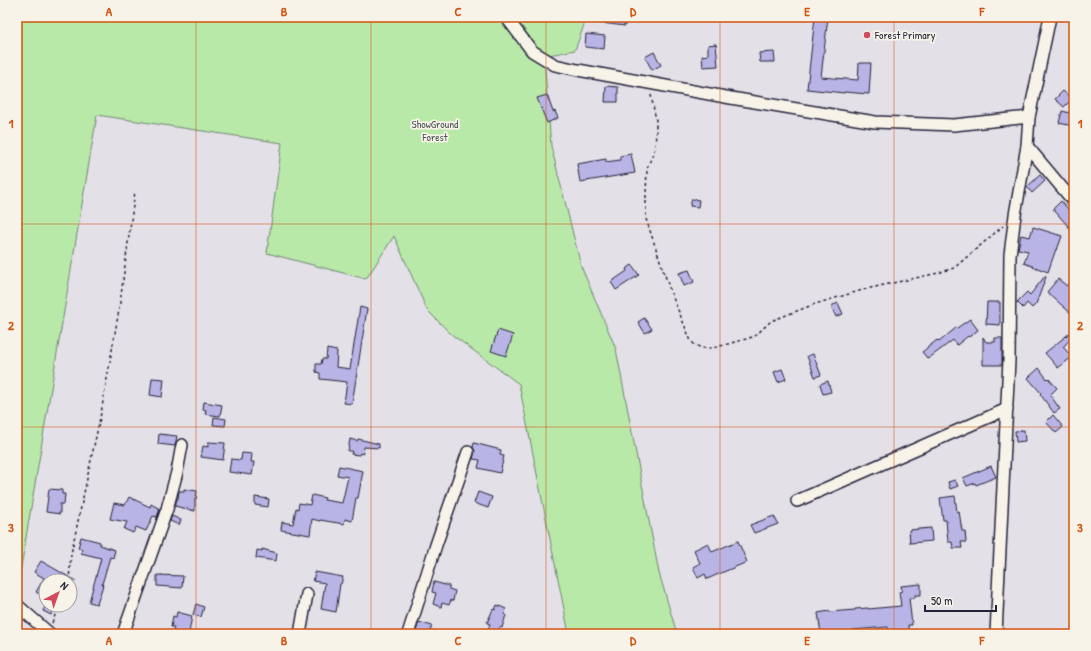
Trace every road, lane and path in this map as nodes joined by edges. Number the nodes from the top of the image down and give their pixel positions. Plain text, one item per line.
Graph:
1 (506, 17) edge
2 (1050, 17) edge
3 (645, 82) junction
4 (1029, 117) junction
5 (1027, 146) junction
6 (135, 191) dead end
7 (1074, 202) edge
8 (1014, 216) junction
9 (1007, 409) junction
10 (182, 445) dead end
11 (468, 452) dead end
12 (797, 501) dead end
13 (69, 573) edge
14 (307, 594) dead end
15 (17, 605) edge
16 (56, 613) edge
17 (50, 633) edge
18 (123, 634) edge
19 (300, 634) edge
20 (408, 634) edge
21 (996, 634) edge

1 - 3 street
2 - 4 street
3 - 4 street
3 - 8 path
4 - 5 street
5 - 7 street
5 - 8 street
6 - 13 path
8 - 9 street
9 - 12 street
9 - 21 street
10 - 18 street
11 - 20 street
14 - 19 street
15 - 17 street
16 - 17 path

